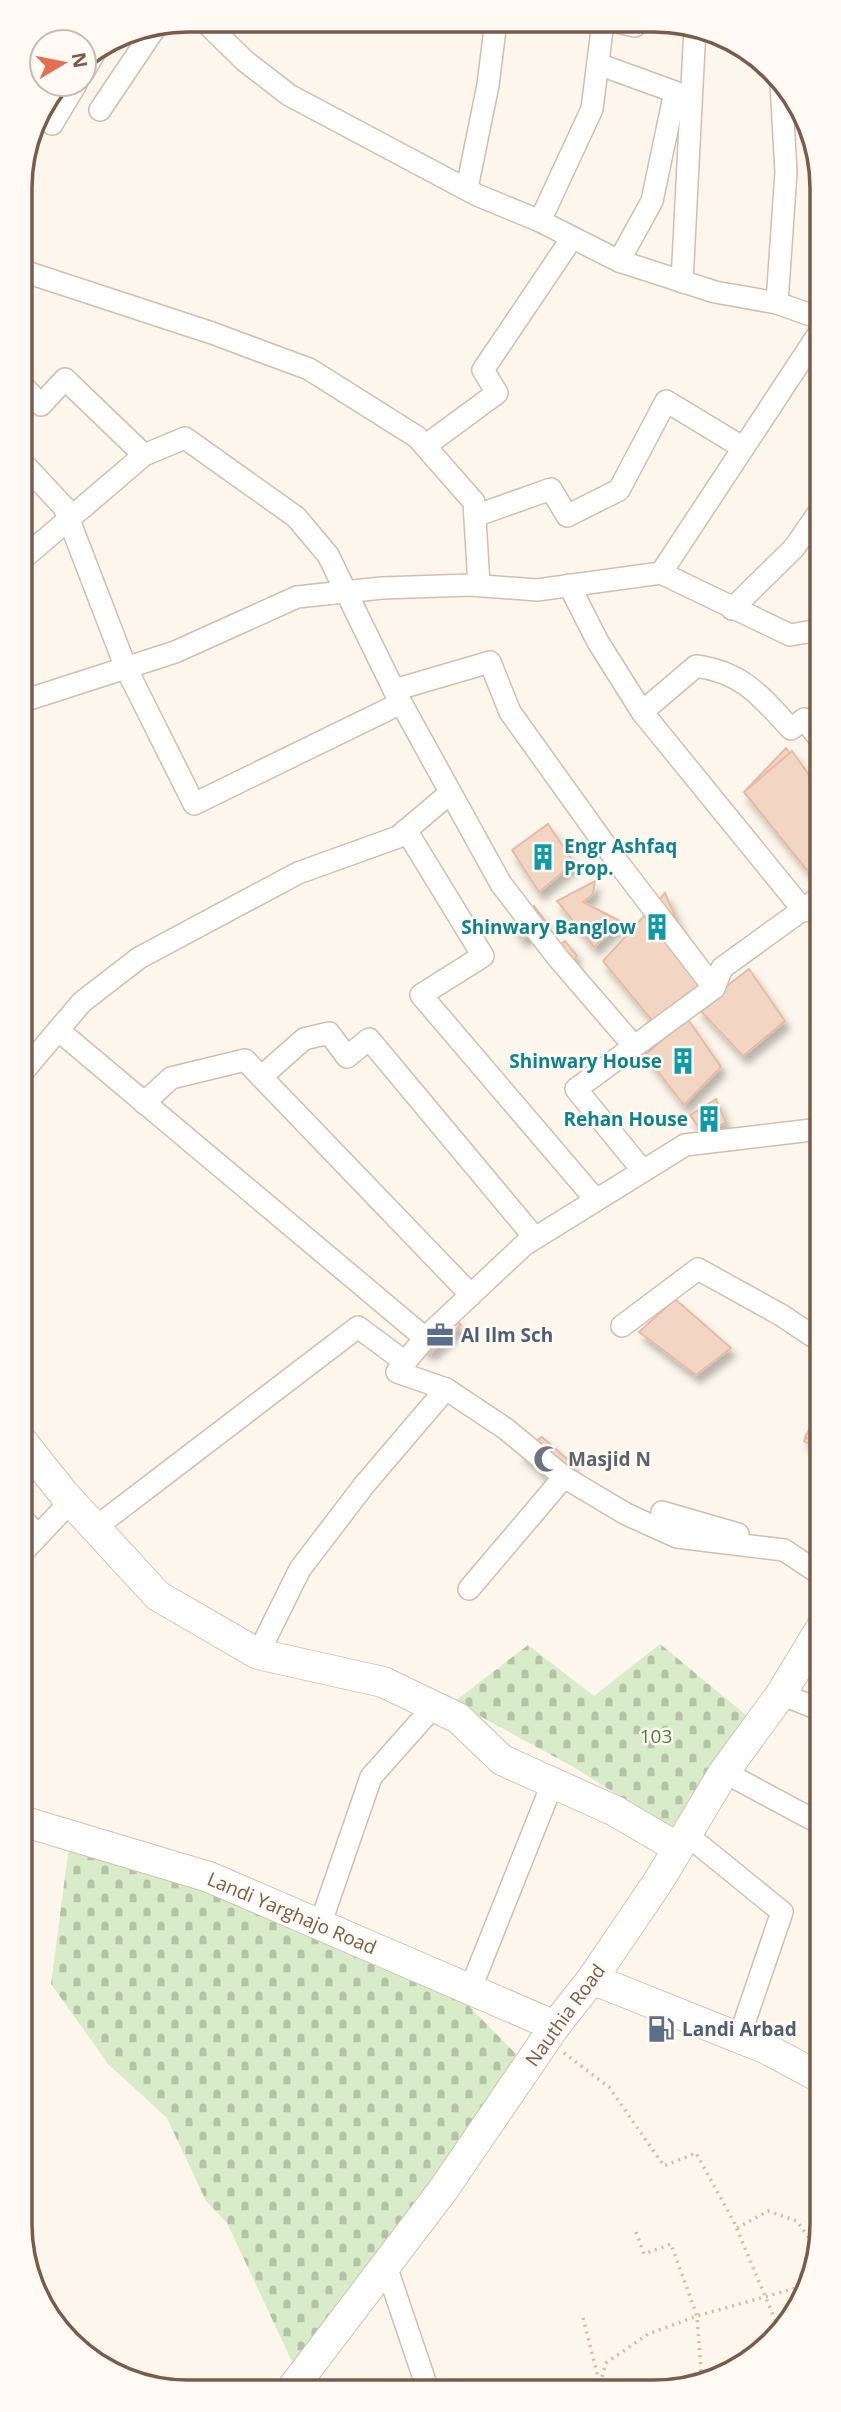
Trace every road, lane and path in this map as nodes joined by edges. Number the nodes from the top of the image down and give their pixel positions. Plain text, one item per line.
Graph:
1 (215, 32) edge
2 (495, 32) edge
3 (602, 32) edge
4 (149, 37) edge
5 (694, 37) edge
6 (597, 64) junction
7 (68, 98) edge
8 (782, 99) edge
9 (100, 110) dead end
10 (52, 124) dead end
11 (467, 188) junction
12 (540, 221) junction
13 (572, 238) junction
14 (619, 261) junction
15 (32, 274) edge
16 (682, 282) junction
17 (777, 303) junction
18 (810, 315) edge
19 (810, 347) edge
20 (32, 396) edge
21 (425, 446) junction
22 (743, 447) junction
23 (145, 455) junction
24 (32, 473) edge
25 (475, 516) junction
26 (69, 520) junction
27 (810, 525) edge
28 (32, 551) edge
29 (661, 573) junction
30 (479, 585) junction
31 (569, 585) junction
32 (346, 592) junction
33 (733, 609) junction
34 (810, 632) edge
35 (126, 668) junction
36 (397, 697) junction
37 (32, 698) edge
38 (642, 712) junction
39 (810, 726) edge
40 (449, 794) junction
41 (406, 830) junction
42 (810, 901) edge
43 (810, 906) edge
44 (714, 988) junction
45 (58, 1030) junction
46 (633, 1045) junction
47 (32, 1061) edge
48 (261, 1077) junction
49 (144, 1102) junction
50 (810, 1130) edge
51 (643, 1171) junction
52 (596, 1200) junction
53 (535, 1238) junction
54 (471, 1295) junction
55 (622, 1326) dead end
56 (809, 1334) edge
57 (425, 1338) junction
58 (405, 1362) junction
59 (446, 1389) junction
60 (32, 1453) edge
61 (564, 1477) junction
62 (71, 1501) junction
63 (662, 1512) dead end
64 (96, 1527) junction
65 (32, 1529) edge
66 (38, 1535) junction
67 (32, 1542) edge
68 (809, 1555) edge
69 (809, 1567) edge
70 (469, 1589) dead end
71 (809, 1647) edge
72 (258, 1654) junction
73 (781, 1694) junction
74 (809, 1705) edge
75 (434, 1706) junction
76 (724, 1772) junction
77 (553, 1782) junction
78 (809, 1818) edge
79 (32, 1824) edge
80 (682, 1841) junction
81 (320, 1925) junction
82 (592, 1979) junction
83 (470, 1990) junction
84 (550, 2032) junction
85 (739, 2038) junction
86 (809, 2071) edge
87 (737, 2228) junction
88 (636, 2232) dead end
89 (809, 2238) edge
90 (386, 2266) junction
91 (796, 2288) edge
92 (767, 2296) junction
93 (696, 2316) junction
94 (583, 2318) dead end
95 (776, 2320) edge
96 (701, 2373) edge
97 (299, 2380) edge
98 (425, 2380) edge
99 (598, 2380) edge
100 (602, 2380) edge

1 - 11 street
2 - 11 street
3 - 6 street
4 - 9 street
5 - 16 street
6 - 12 street
6 - 14 street
7 - 10 street
8 - 17 street
11 - 12 street
12 - 13 street
13 - 14 street
13 - 21 street
14 - 16 street
15 - 21 street
16 - 17 street
17 - 18 street
19 - 22 street
20 - 23 street
21 - 25 street
22 - 25 street
22 - 29 street
23 - 26 street
23 - 32 street
24 - 26 street
25 - 30 street
26 - 28 street
26 - 35 street
27 - 33 street
29 - 31 street
29 - 33 street
30 - 31 street
30 - 32 street
31 - 38 street
32 - 35 street
32 - 36 street
33 - 34 street
35 - 36 street
35 - 37 street
36 - 40 street
36 - 44 street
38 - 39 street
38 - 42 street
40 - 41 street
40 - 46 street
41 - 45 street
41 - 52 street
43 - 44 street
44 - 46 street
45 - 47 street
45 - 49 street
46 - 51 street
48 - 49 street
48 - 53 street
48 - 54 street
49 - 57 street
50 - 51 street
51 - 52 street
52 - 53 street
53 - 54 street
54 - 57 street
55 - 56 street
57 - 58 street
58 - 59 street
58 - 64 street
59 - 61 street
59 - 72 street
60 - 62 street
61 - 69 street
61 - 70 street
62 - 64 street
62 - 66 street
63 - 68 street
64 - 72 street
65 - 66 street
66 - 67 street
71 - 73 street, Nauthia Road
72 - 75 street
73 - 74 street
73 - 76 street, Nauthia Road
75 - 77 street
75 - 81 street
76 - 78 street
76 - 80 street, Nauthia Road
77 - 80 street
77 - 83 street
79 - 81 street, Landi Yarghajo Road
80 - 82 street, Nauthia Road
80 - 85 street
81 - 83 street, Landi Yarghajo Road
82 - 84 street, Nauthia Road
82 - 85 street
83 - 84 street, Landi Yarghajo Road
84 - 87 path
84 - 90 street, Nauthia Road
85 - 86 street
87 - 89 path
87 - 92 path
88 - 93 path
90 - 97 street, Nauthia Road
90 - 98 street
91 - 92 path
92 - 93 path
92 - 95 path
93 - 96 path
93 - 100 path
94 - 99 path

